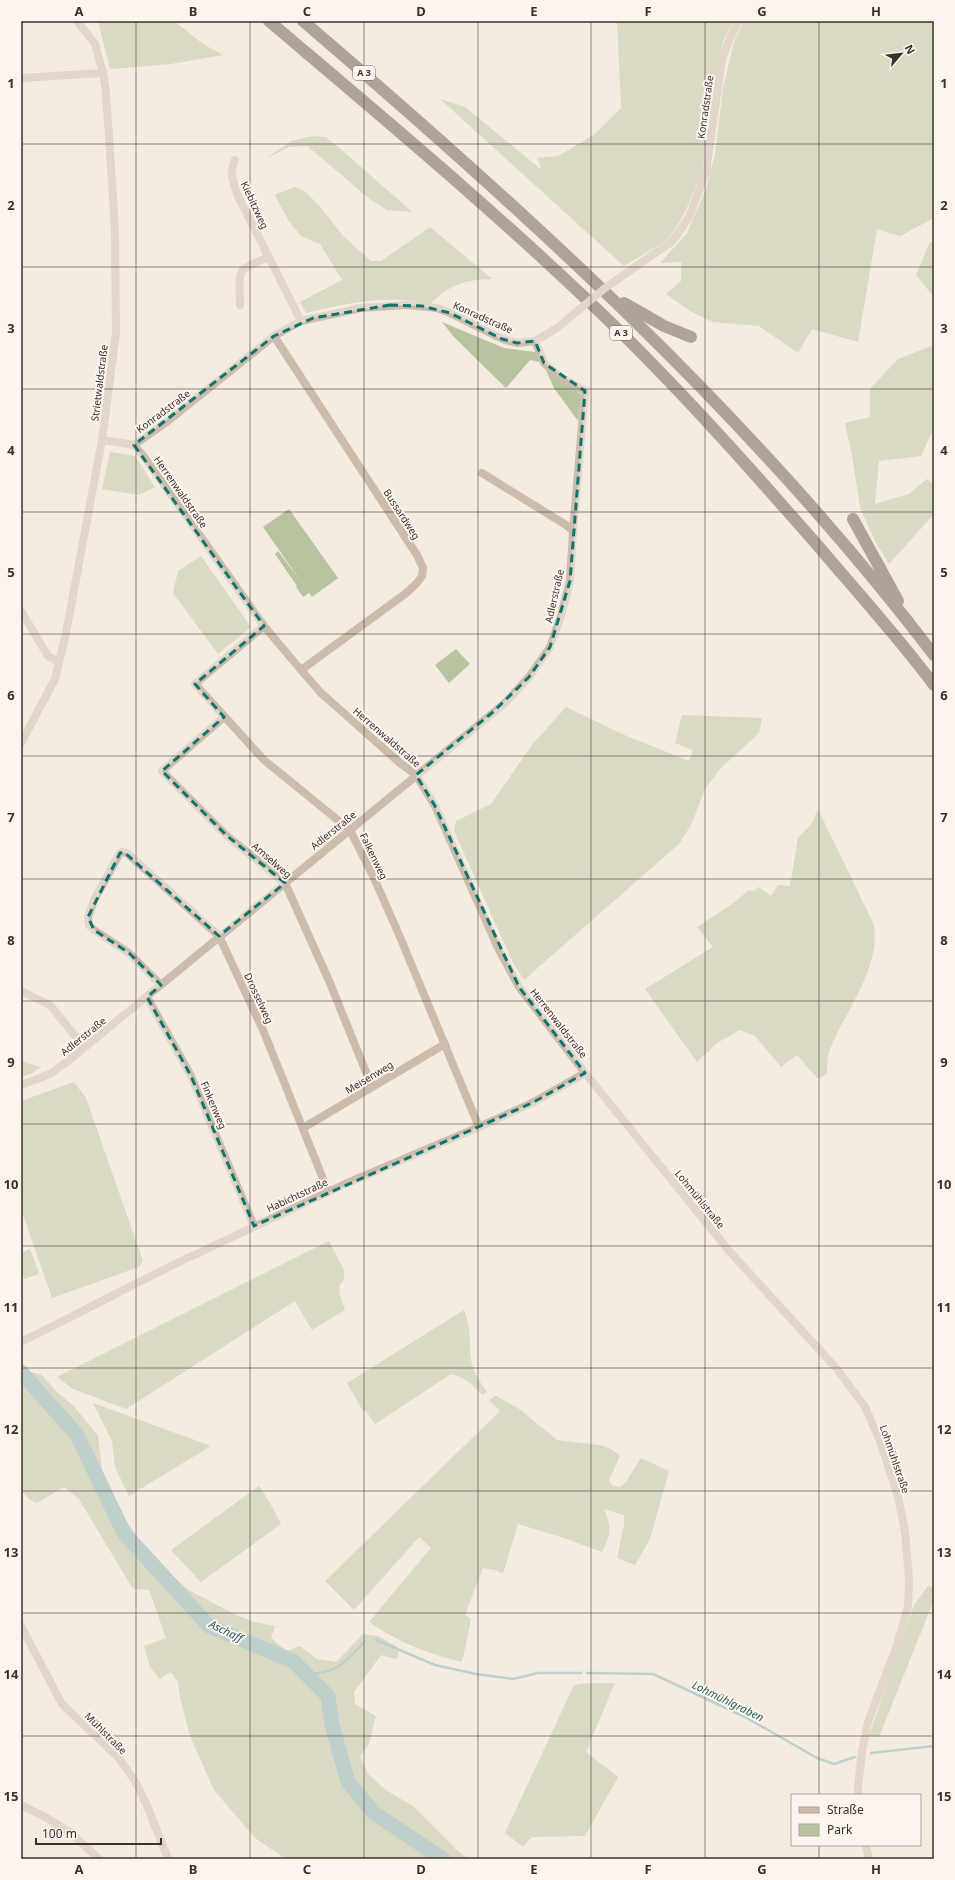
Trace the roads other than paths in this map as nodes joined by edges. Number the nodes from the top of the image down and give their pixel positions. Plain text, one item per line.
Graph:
1 (77, 21) edge
2 (269, 21) edge
3 (303, 21) edge
4 (739, 21) edge
5 (103, 73) junction
6 (21, 78) edge
7 (235, 160) dead end
8 (269, 257) junction
9 (611, 296) junction
10 (240, 305) dead end
11 (302, 321) junction
12 (274, 336) junction
13 (691, 337) dead end
14 (535, 341) junction
15 (102, 440) junction
16 (134, 445) junction
17 (482, 473) dead end
18 (853, 519) dead end
19 (573, 531) junction
20 (21, 612) edge
21 (264, 626) junction
22 (915, 630) junction
23 (934, 655) edge
24 (59, 662) junction
25 (301, 670) junction
26 (934, 685) edge
27 (224, 717) junction
28 (21, 743) edge
29 (416, 775) junction
30 (350, 830) junction
31 (285, 883) junction
32 (219, 936) junction
33 (161, 985) junction
34 (21, 991) edge
35 (147, 996) junction
36 (446, 1044) junction
37 (84, 1047) junction
38 (585, 1072) junction
39 (21, 1085) edge
40 (372, 1087) junction
41 (479, 1127) junction
42 (303, 1128) junction
43 (635, 1134) joint
44 (328, 1191) junction
45 (254, 1226) junction
46 (21, 1342) edge
47 (21, 1626) edge
48 (858, 1794) edge
49 (21, 1805) edge
50 (866, 1846) edge
51 (99, 1859) edge
52 (168, 1859) edge
53 (869, 1859) edge

1 - 5 street, Strietwaldstraße
2 - 26 highway, A 3
3 - 9 highway, A 3
4 - 14 street, Konradstraße, bridge
5 - 6 street
5 - 15 street, Strietwaldstraße
7 - 8 street, Kiebitzweg
8 - 10 street
8 - 11 street, Kiebitzweg
9 - 13 highway
9 - 22 highway, A 3
11 - 12 street, Konradstraße
11 - 14 street, Konradstraße
12 - 16 street, Konradstraße
12 - 25 street, Bussardweg
14 - 19 street, Adlerstraße
15 - 16 street
15 - 24 street, Strietwaldstraße
16 - 21 street, Herrenwaldstraße
17 - 19 street
18 - 22 highway
19 - 29 street, Adlerstraße
20 - 24 street
21 - 25 street, Herrenwaldstraße
21 - 27 street, Falkenweg
22 - 23 highway, A 3
24 - 28 street, Strietwaldstraße
25 - 29 street, Herrenwaldstraße
27 - 30 street, Falkenweg
27 - 31 street, Amselweg
29 - 30 street, Adlerstraße
29 - 38 street, Herrenwaldstraße
30 - 31 street, Adlerstraße
30 - 36 street, Falkenweg
31 - 32 street, Adlerstraße
31 - 40 street, Amselweg
32 - 33 street, Adlerstraße
32 - 33 street, Drosselweg
32 - 42 street, Drosselweg
33 - 35 street, Adlerstraße
34 - 37 street
35 - 37 street, Adlerstraße
35 - 45 street, Finkenweg
36 - 40 street, Meisenweg
36 - 41 street, Falkenweg
37 - 39 street, Adlerstraße
38 - 41 street, Habichtstraße
38 - 43 street, Herrenwaldstraße
40 - 42 street, Meisenweg
41 - 44 street, Habichtstraße
42 - 44 street, Drosselweg
43 - 48 street, Lohmühlstraße
44 - 45 street, Habichtstraße
45 - 46 street, Habichtstraße
47 - 52 street, Mühlstraße
49 - 51 street
50 - 53 street

